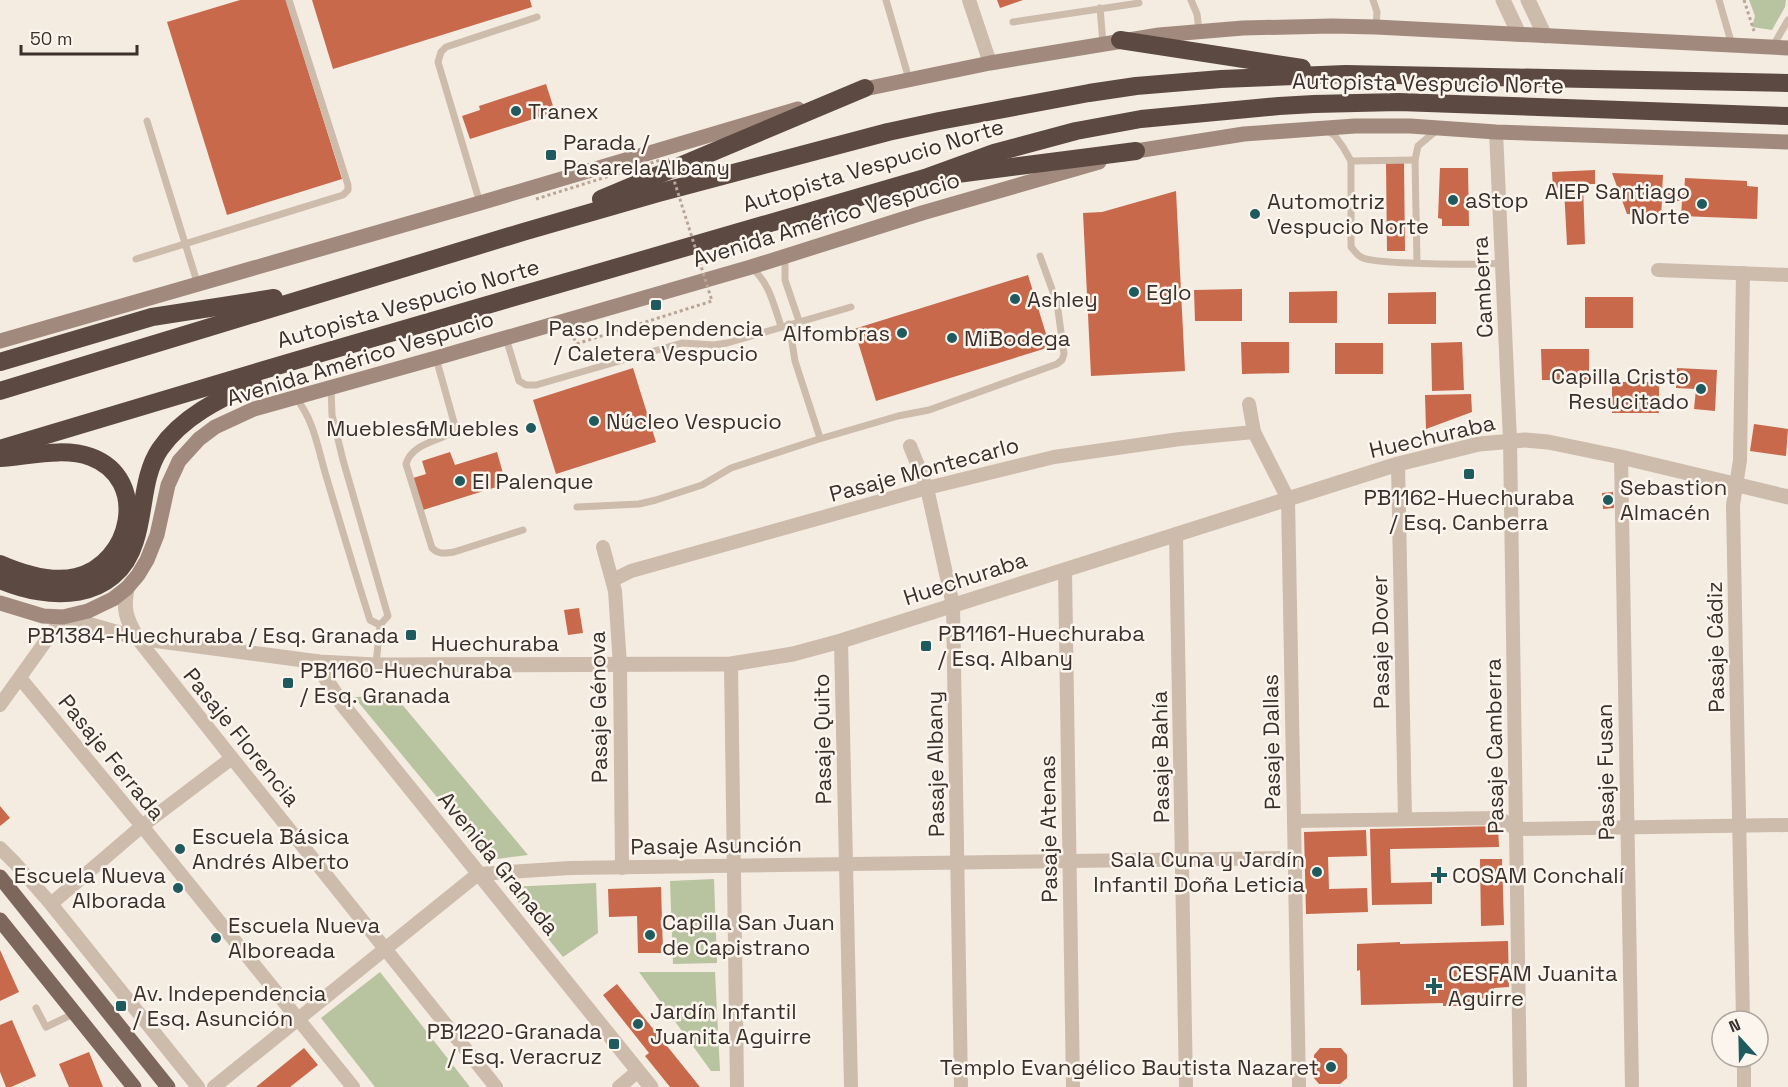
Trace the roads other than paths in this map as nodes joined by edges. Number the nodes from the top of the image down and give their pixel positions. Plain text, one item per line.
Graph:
1 (289, 0) edge
2 (886, 0) edge
3 (969, 0) edge
4 (1191, 0) edge
5 (1373, 0) edge
6 (1503, 0) edge
7 (1528, 0) edge
8 (1719, 0) edge
9 (1139, 3) dead end
10 (1100, 8) junction
11 (537, 17) dead end
12 (1788, 20) edge
13 (1013, 22) dead end
14 (1376, 27) junction
15 (1199, 31) junction
16 (1519, 34) junction
17 (1545, 36) junction
18 (1112, 42) junction
19 (1732, 45) junction
20 (1774, 47) edge
21 (990, 63) junction
22 (1346, 74) junction
23 (909, 79) junction
24 (1788, 83) edge
25 (865, 88) junction
26 (1788, 116) edge
27 (147, 121) dead end
28 (1325, 128) junction
29 (1438, 128) junction
30 (1496, 132) junction
31 (1788, 142) edge
32 (1136, 151) junction
33 (1415, 160) junction
34 (1351, 161) junction
35 (925, 178) junction
36 (480, 203) junction
37 (523, 232) junction
38 (186, 243) junction
39 (1040, 256) dead end
40 (785, 257) junction
41 (136, 259) dead end
42 (1418, 262) junction
43 (1502, 263) junction
44 (752, 267) junction
45 (1658, 270) dead end
46 (1743, 273) junction
47 (1788, 275) edge
48 (198, 285) junction
49 (335, 289) junction
50 (851, 307) dead end
51 (799, 321) junction
52 (785, 325) junction
53 (506, 338) junction
54 (0, 341) edge
55 (436, 358) junction
56 (294, 361) junction
57 (0, 362) edge
58 (331, 387) junction
59 (0, 391) edge
60 (296, 397) junction
61 (1249, 404) dead end
62 (1254, 432) junction
63 (820, 438) junction
64 (1510, 440) junction
65 (910, 446) dead end
66 (0, 449) edge
67 (1621, 457) junction
68 (0, 458) edge
69 (1398, 464) junction
70 (1736, 485) junction
71 (927, 488) junction
72 (1788, 497) edge
73 (1288, 499) junction
74 (577, 507) dead end
75 (523, 530) dead end
76 (1176, 534) junction
77 (603, 547) dead end
78 (0, 564) edge
79 (1065, 570) junction
80 (0, 580) edge
81 (613, 580) junction
82 (127, 588) junction
83 (0, 603) edge
84 (953, 605) junction
85 (63, 617) junction
86 (380, 625) junction
87 (137, 638) junction
88 (841, 641) junction
89 (320, 663) junction
90 (732, 664) junction
91 (376, 665) junction
92 (620, 665) junction
93 (20, 678) junction
94 (0, 705) edge
95 (231, 758) junction
96 (1405, 819) junction
97 (1294, 821) junction
98 (1739, 825) junction
99 (1788, 825) edge
100 (142, 826) junction
101 (1628, 827) junction
102 (1516, 828) junction
103 (0, 848) edge
104 (1294, 858) junction
105 (1182, 860) junction
106 (1070, 861) junction
107 (957, 863) junction
108 (846, 864) junction
109 (734, 866) junction
110 (622, 868) junction
111 (478, 874) junction
112 (0, 877) edge
113 (51, 904) junction
114 (0, 920) edge
115 (386, 950) junction
116 (36, 1008) dead end
117 (1743, 1009) edge
118 (75, 1013) junction
119 (299, 1020) junction
120 (1743, 1069) edge
121 (638, 1071) junction
122 (134, 1087) edge
123 (168, 1087) edge
124 (198, 1087) edge
125 (214, 1087) edge
126 (353, 1087) edge
127 (496, 1087) edge
128 (619, 1087) edge
129 (651, 1087) edge
130 (737, 1087) edge
131 (851, 1087) edge
132 (961, 1087) edge
133 (1072, 1087) edge
134 (1186, 1087) edge
135 (1299, 1087) edge
136 (1520, 1087) edge
137 (1632, 1087) edge
138 (1744, 1087) edge

1 - 38 lane
2 - 23 lane
3 - 21 street
4 - 15 lane
5 - 14 lane
6 - 16 street
7 - 17 street
8 - 19 lane
9 - 10 lane
10 - 13 lane
10 - 18 lane
11 - 36 lane
12 - 20 lane
14 - 15 main road
14 - 16 main road
15 - 18 main road
16 - 17 main road
17 - 19 main road
18 - 21 main road
18 - 22 highway
19 - 20 main road
21 - 23 main road
22 - 24 highway, Autopista Vespucio Norte
22 - 37 highway, Autopista Vespucio Norte
23 - 25 main road
25 - 36 main road
25 - 37 highway
26 - 35 highway, Autopista Vespucio Norte
27 - 38 lane
28 - 29 main road, Avenida Américo Vespucio
28 - 32 main road, Avenida Américo Vespucio
28 - 34 lane
29 - 30 main road, Avenida Américo Vespucio
29 - 33 lane
30 - 31 main road, Avenida Américo Vespucio
30 - 43 street, Camberra
32 - 35 highway
32 - 40 main road, Avenida Américo Vespucio
33 - 34 lane
33 - 42 lane
34 - 42 lane
35 - 56 highway, Autopista Vespucio Norte
36 - 48 main road
37 - 49 highway, Autopista Vespucio Norte
38 - 41 lane
38 - 48 lane
39 - 63 lane
40 - 44 main road, Avenida Américo Vespucio
40 - 51 lane
42 - 43 lane
43 - 64 street, Camberra
44 - 52 lane
44 - 53 main road, Avenida Américo Vespucio
45 - 46 street
46 - 47 street
46 - 70 street, Pasaje Cádiz
48 - 54 main road
49 - 57 highway
49 - 59 highway, Autopista Vespucio Norte
50 - 51 lane
51 - 52 lane
52 - 53 lane
52 - 63 lane
53 - 55 main road, Avenida Américo Vespucio
55 - 58 main road, Avenida Américo Vespucio
55 - 75 lane
56 - 66 highway, Autopista Vespucio Norte
56 - 80 highway
58 - 60 main road, Avenida Américo Vespucio
58 - 86 lane
60 - 82 main road, Avenida Américo Vespucio
60 - 86 lane
61 - 62 street, Pasaje Dallas
62 - 71 street, Pasaje Montecarlo
62 - 73 street, Pasaje Dallas
63 - 74 lane
64 - 67 street, Huechuraba
64 - 69 street, Huechuraba
64 - 102 street, Pasaje Camberra
65 - 71 street, Pasaje Albany
67 - 70 street, Huechuraba
67 - 101 street, Pasaje Fusan
68 - 78 highway
69 - 73 street, Huechuraba
69 - 96 street, Pasaje Dover
70 - 72 street, Huechuraba
70 - 98 street, Pasaje Cádiz
71 - 81 street, Pasaje Montecarlo
71 - 84 street, Pasaje Albany
73 - 76 street, Huechuraba
73 - 97 street, Pasaje Dallas
76 - 79 street, Huechuraba
76 - 105 street, Pasaje Bahía
77 - 81 street, Pasaje Génova
79 - 84 street, Huechuraba
79 - 106 street, Pasaje Atenas
81 - 92 street, Pasaje Génova
82 - 85 main road, Avenida Américo Vespucio
82 - 87 street
83 - 85 main road, Avenida Américo Vespucio
84 - 88 street, Huechuraba
84 - 107 street, Pasaje Albany
85 - 87 street, Huechuraba
85 - 93 street
86 - 91 lane
87 - 89 street, Huechuraba
87 - 95 street, Pasaje Florencia
88 - 90 street, Huechuraba
88 - 108 street, Pasaje Quito
89 - 91 street, Huechuraba
89 - 111 street, Avenida Granada
90 - 92 street, Huechuraba
90 - 109 street
91 - 92 street, Huechuraba
92 - 110 street, Pasaje Génova
93 - 94 street
93 - 100 street, Pasaje Ferrada
95 - 100 street
95 - 115 street, Pasaje Florencia
96 - 97 street
96 - 102 street
97 - 104 street, Pasaje Dallas
98 - 99 street
98 - 101 street
98 - 117 street, Pasaje Cádiz
100 - 113 street
100 - 119 street, Pasaje Ferrada
101 - 102 street
101 - 137 street, Pasaje Fusan
102 - 136 street, Pasaje Camberra
103 - 113 street
104 - 105 street, Pasaje Asunción
104 - 135 street, Pasaje Dallas
105 - 106 street, Pasaje Asunción
105 - 134 street, Pasaje Bahía
106 - 107 street, Pasaje Asunción
106 - 133 street, Pasaje Atenas
107 - 108 street, Pasaje Asunción
107 - 132 street, Pasaje Albany
108 - 109 street, Pasaje Asunción
108 - 131 street, Pasaje Quito
109 - 110 street, Pasaje Asunción
109 - 130 street
110 - 111 street, Pasaje Asunción
111 - 115 street
111 - 121 street, Avenida Granada
112 - 123 main road
113 - 124 street
114 - 118 main road
115 - 119 street
115 - 127 street, Pasaje Florencia
116 - 118 lane
118 - 122 main road
119 - 125 street
119 - 126 street, Pasaje Ferrada
120 - 138 street
121 - 128 street
121 - 129 street, Avenida Granada

